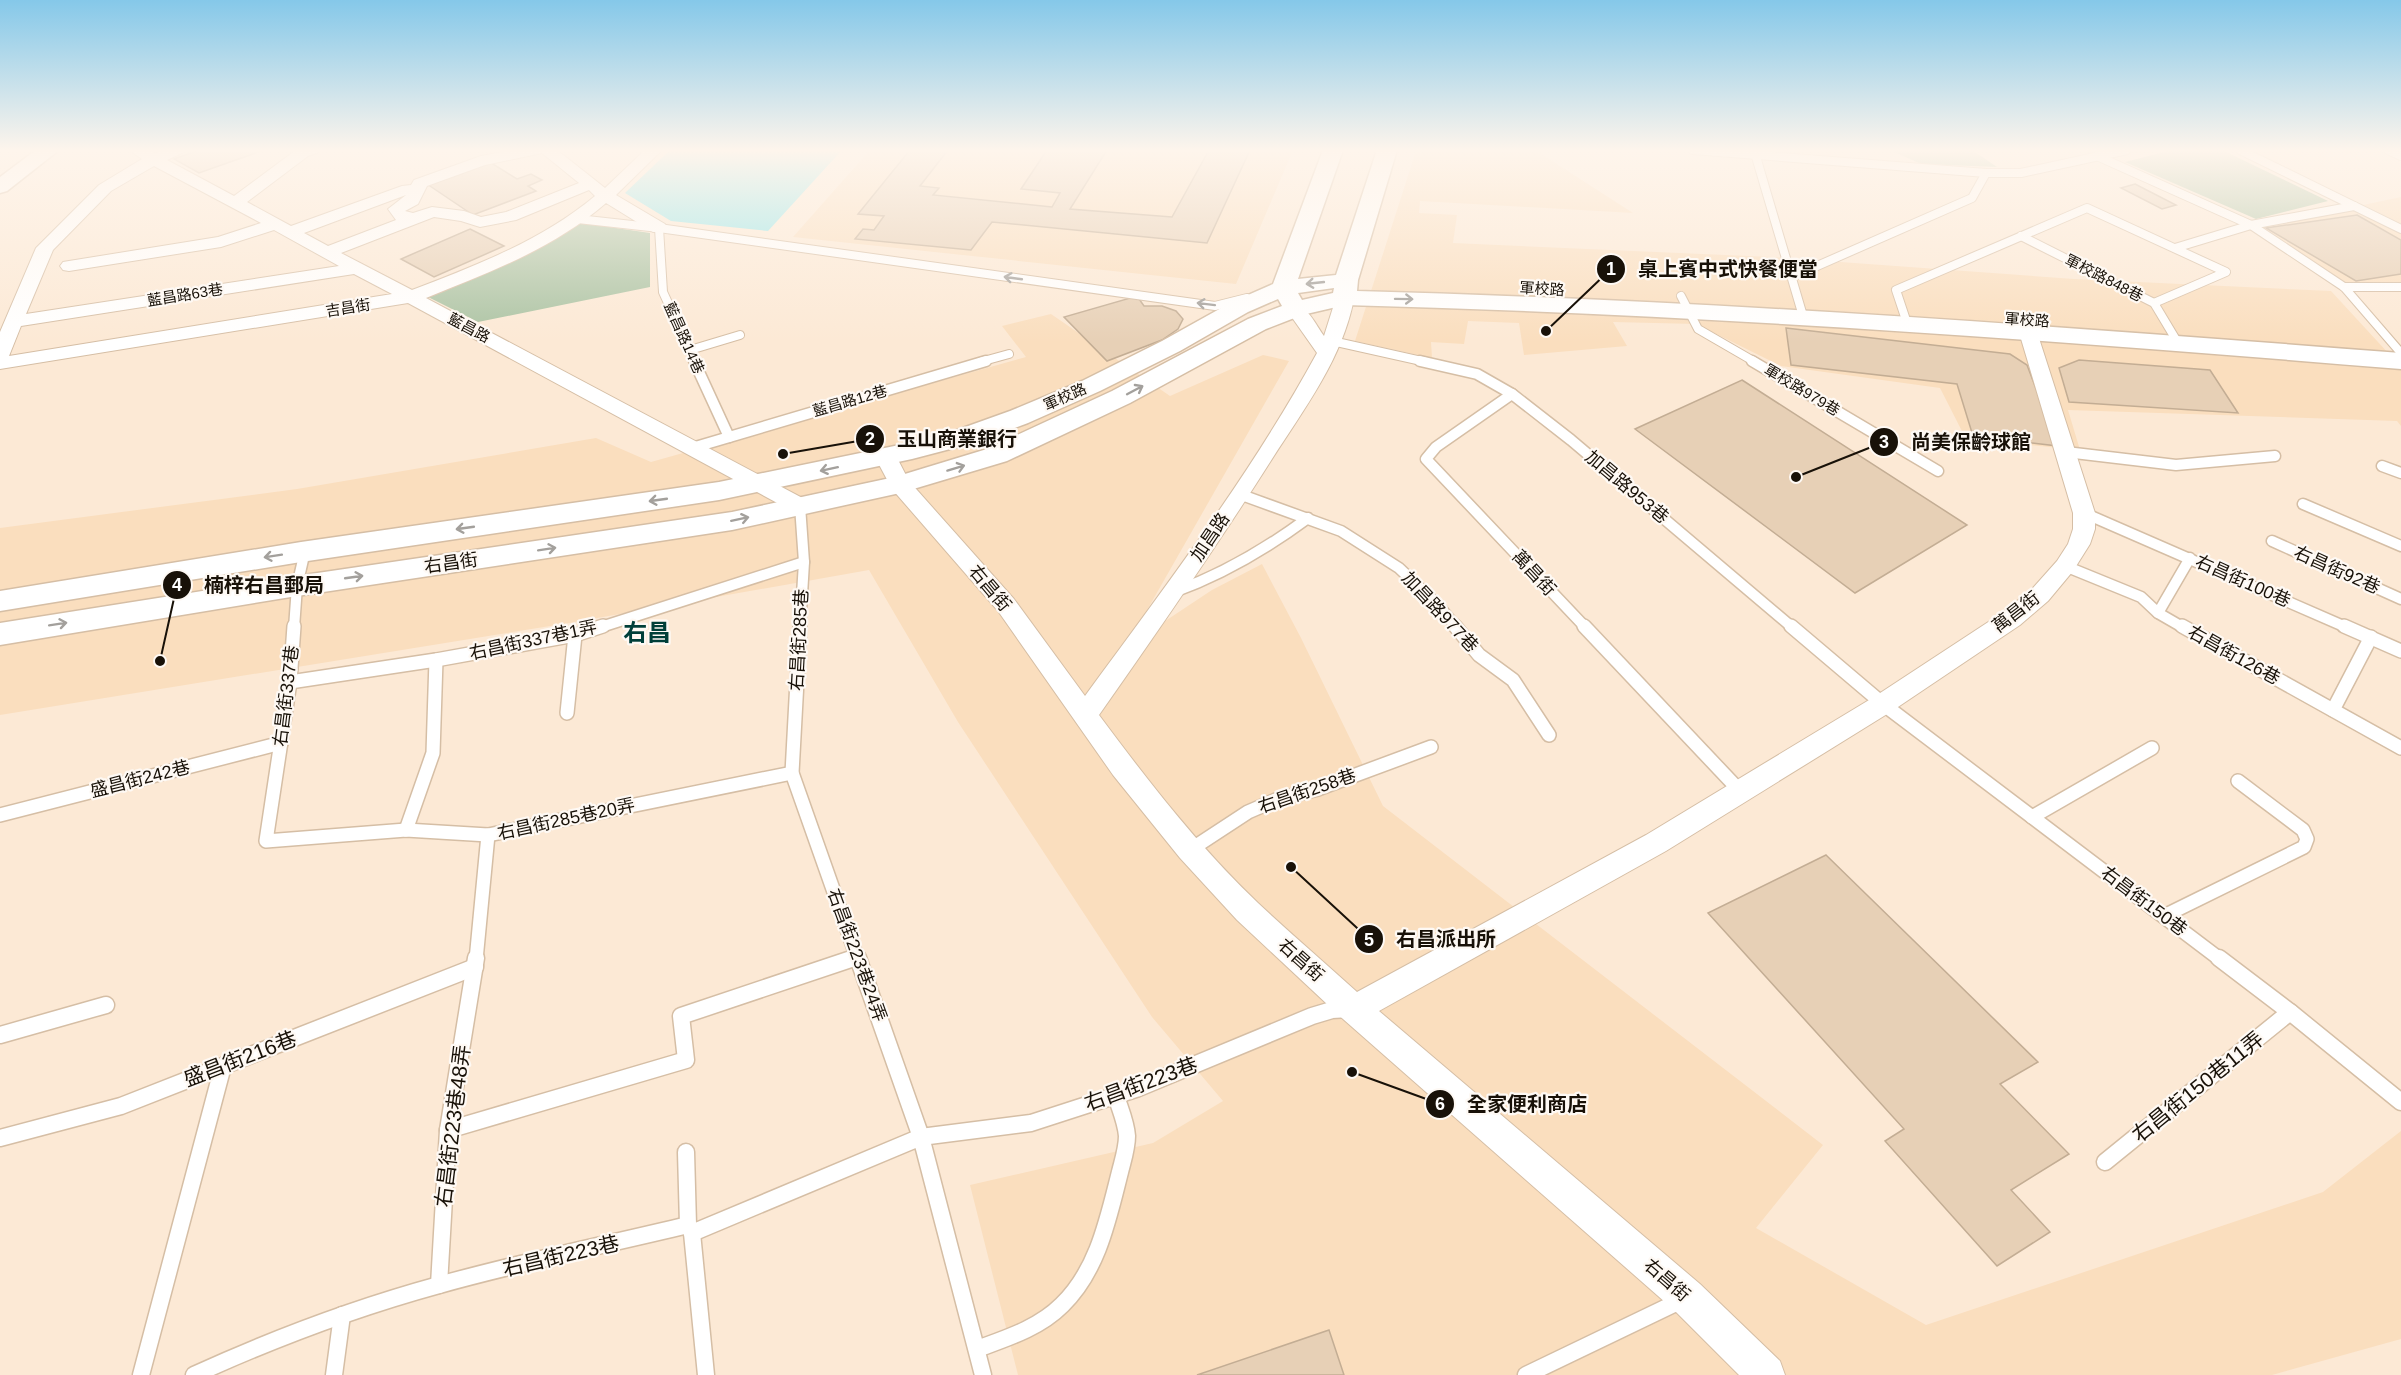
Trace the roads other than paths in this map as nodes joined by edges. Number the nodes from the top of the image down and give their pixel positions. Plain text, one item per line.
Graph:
1 (79, 214) edge
2 (256, 214) edge
3 (327, 214) edge
4 (399, 214) edge
5 (427, 214) edge
6 (449, 214) edge
7 (515, 214) edge
8 (585, 214) edge
9 (637, 214) edge
10 (1314, 214) edge
11 (1368, 214) edge
12 (1773, 214) edge
13 (1934, 214) edge
14 (2073, 214) edge
15 (2101, 214) edge
16 (2227, 214) edge
17 (2310, 214) edge
18 (2371, 214) edge
19 (416, 219) junction
20 (579, 219) junction
21 (2251, 225) junction
22 (282, 228) junction
23 (660, 228) junction
24 (2401, 229) edge
25 (2022, 236) junction
26 (2175, 248) junction
27 (327, 252) junction
28 (69, 266) dead end
29 (357, 268) junction
30 (1792, 277) junction
31 (2344, 287) junction
32 (2401, 287) edge
33 (1346, 289) junction
34 (411, 297) junction
35 (1289, 298) junction
36 (1684, 302) junction
37 (2154, 303) junction
38 (1801, 309) junction
39 (1904, 317) junction
40 (14, 322) junction
41 (2025, 326) junction
42 (740, 335) dead end
43 (2174, 337) junction
44 (1329, 346) junction
45 (690, 350) junction
46 (2400, 352) edge
47 (1009, 354) dead end
48 (0, 356) edge
49 (0, 363) edge
50 (1512, 394) junction
51 (729, 436) junction
52 (692, 448) junction
53 (2066, 452) junction
54 (2275, 456) dead end
55 (886, 457) junction
56 (2382, 466) dead end
57 (1938, 471) dead end
58 (2401, 473) edge
59 (758, 484) junction
60 (900, 484) junction
61 (1239, 494) junction
62 (2303, 504) dead end
63 (800, 506) junction
64 (2084, 513) junction
65 (1308, 518) junction
66 (2272, 541) dead end
67 (2401, 546) edge
68 (305, 551) junction
69 (2190, 558) junction
70 (804, 562) junction
71 (2065, 566) junction
72 (297, 586) junction
73 (1174, 592) junction
74 (2401, 599) edge
75 (0, 601) edge
76 (2158, 613) junction
77 (0, 634) edge
78 (575, 635) junction
79 (2371, 638) junction
80 (2401, 651) edge
81 (436, 660) junction
82 (290, 682) junction
83 (1883, 704) junction
84 (2333, 710) junction
85 (567, 713) dead end
86 (1085, 716) junction
87 (1549, 735) dead end
88 (281, 743) junction
89 (1431, 747) dead end
90 (2152, 748) dead end
91 (2401, 748) edge
92 (792, 773) junction
93 (2238, 781) dead end
94 (1740, 791) junction
95 (0, 815) edge
96 (2031, 817) junction
97 (406, 830) junction
98 (488, 835) junction
99 (266, 841) joint
100 (1190, 850) junction
101 (2164, 916) junction
102 (858, 957) junction
103 (475, 967) junction
104 (106, 1005) dead end
105 (1354, 1009) junction
106 (2290, 1012) junction
107 (0, 1035) edge
108 (223, 1066) junction
109 (1116, 1096) junction
110 (2401, 1102) edge
111 (448, 1130) junction
112 (921, 1137) junction
113 (0, 1138) edge
114 (686, 1152) dead end
115 (2105, 1162) dead end
116 (690, 1229) junction
117 (439, 1285) junction
118 (1687, 1297) junction
119 (342, 1316) junction
120 (977, 1349) junction
121 (141, 1375) edge
122 (194, 1375) edge
123 (334, 1375) edge
124 (706, 1375) edge
125 (983, 1375) edge
126 (1526, 1375) edge
127 (1766, 1375) edge

1 - 40 street
2 - 22 street, 藍昌路
3 - 22 street
4 - 19 street
5 - 19 street
6 - 7 street
8 - 20 street, 吉昌街
9 - 23 street
10 - 35 street
11 - 33 street, 加昌路
12 - 30 lane
13 - 30 lane
14 - 25 lane
15 - 26 lane
16 - 21 lane
17 - 21 lane
18 - 24 lane
19 - 27 street
20 - 23 lane
20 - 34 street, 吉昌街
21 - 26 lane
21 - 31 lane
22 - 27 street, 藍昌路
22 - 28 street
35 -> 23 lane
23 - 45 lane, 藍昌路14巷
25 - 37 lane, 軍校路848巷
25 - 39 lane
26 - 37 lane
27 - 29 street, 藍昌路
29 - 34 street, 藍昌路
29 - 40 street, 藍昌路63巷
30 - 38 lane
31 - 32 lane
31 - 46 lane
33 - 35 street, 軍校路
33 - 36 street, 軍校路
33 - 44 street, 加昌路
34 - 49 street, 吉昌街
34 - 52 street, 藍昌路
35 - 44 street
35 - 55 street, 軍校路
60 -> 35 street, 軍校路
36 - 38 street, 軍校路
36 - 57 lane, 軍校路979巷
37 - 43 lane
38 - 39 street, 軍校路
39 - 41 street, 軍校路
40 - 48 street
41 - 43 street, 軍校路
41 - 53 street, 萬昌街
42 - 45 lane
43 - 46 street, 軍校路
44 - 50 lane, 加昌路953巷
44 - 61 street, 加昌路
45 - 51 lane, 藍昌路14巷
47 - 51 lane, 藍昌路12巷
50 - 83 lane, 加昌路953巷
50 - 94 lane, 萬昌街
51 - 52 lane, 藍昌路12巷
52 - 59 street, 藍昌路
53 - 54 lane
53 - 64 street, 萬昌街
55 -> 59 street, 軍校路
55 - 60 street, 右昌街
56 - 58 lane
59 - 63 street, 藍昌路
59 -> 68 street, 右昌街
60 - 63 street, 右昌街
60 - 86 street, 右昌街
61 - 65 lane, 加昌路977巷
61 - 73 street, 加昌路
62 - 67 lane
63 - 70 lane, 右昌街285巷
72 -> 63 street, 右昌街
64 - 69 lane, 右昌街100巷
64 - 71 street, 萬昌街
65 - 73 lane
65 - 87 lane, 加昌路977巷
66 - 74 lane, 右昌街92巷
68 - 72 lane, 右昌街337巷
68 -> 75 street, 右昌街
69 - 76 lane
69 - 79 lane, 右昌街100巷
70 - 78 lane, 右昌街337巷1弄
70 - 92 lane, 右昌街285巷
71 - 76 lane, 右昌街126巷
71 - 83 street, 萬昌街
77 -> 72 street, 右昌街
72 - 82 lane, 右昌街337巷
73 - 86 street, 加昌路
76 - 84 lane, 右昌街126巷
78 - 81 lane, 右昌街337巷1弄
78 - 85 lane
79 - 80 lane, 右昌街100巷
79 - 84 lane
81 - 82 lane, 右昌街337巷1弄
81 - 97 lane
82 - 88 lane, 右昌街337巷
83 - 94 street, 萬昌街
83 - 96 lane, 右昌街150巷
84 - 91 lane, 右昌街126巷
86 - 100 street, 右昌街
88 - 95 lane, 盛昌街242巷
88 - 99 lane, 右昌街337巷
89 - 100 lane, 右昌街258巷
90 - 96 lane
92 - 98 lane, 右昌街285巷20弄
92 - 102 lane, 右昌街223巷24弄
93 - 101 lane
94 - 105 street, 萬昌街
96 - 101 lane, 右昌街150巷
97 - 98 lane, 右昌街285巷20弄
97 - 99 lane, 右昌街285巷20弄
98 - 103 lane, 右昌街223巷48弄
100 - 105 street, 右昌街
101 - 106 lane, 右昌街150巷
102 - 111 lane
102 - 112 lane, 右昌街223巷24弄
103 - 108 lane, 盛昌街216巷
103 - 111 lane, 右昌街223巷48弄
104 - 107 lane
105 - 109 lane, 右昌街223巷
105 - 118 street, 右昌街
106 - 110 lane, 右昌街150巷
106 - 115 lane, 右昌街150巷11弄
108 - 113 lane, 盛昌街216巷
108 - 121 lane
109 - 112 lane, 右昌街223巷
109 - 120 lane
111 - 117 lane, 右昌街223巷48弄
112 - 116 lane, 右昌街223巷
112 - 120 lane
114 - 116 lane
116 - 117 lane, 右昌街223巷
116 - 124 lane
117 - 119 lane, 右昌街223巷
118 - 126 lane
118 - 127 street, 右昌街
119 - 122 lane, 右昌街223巷
119 - 123 lane
120 - 125 lane

